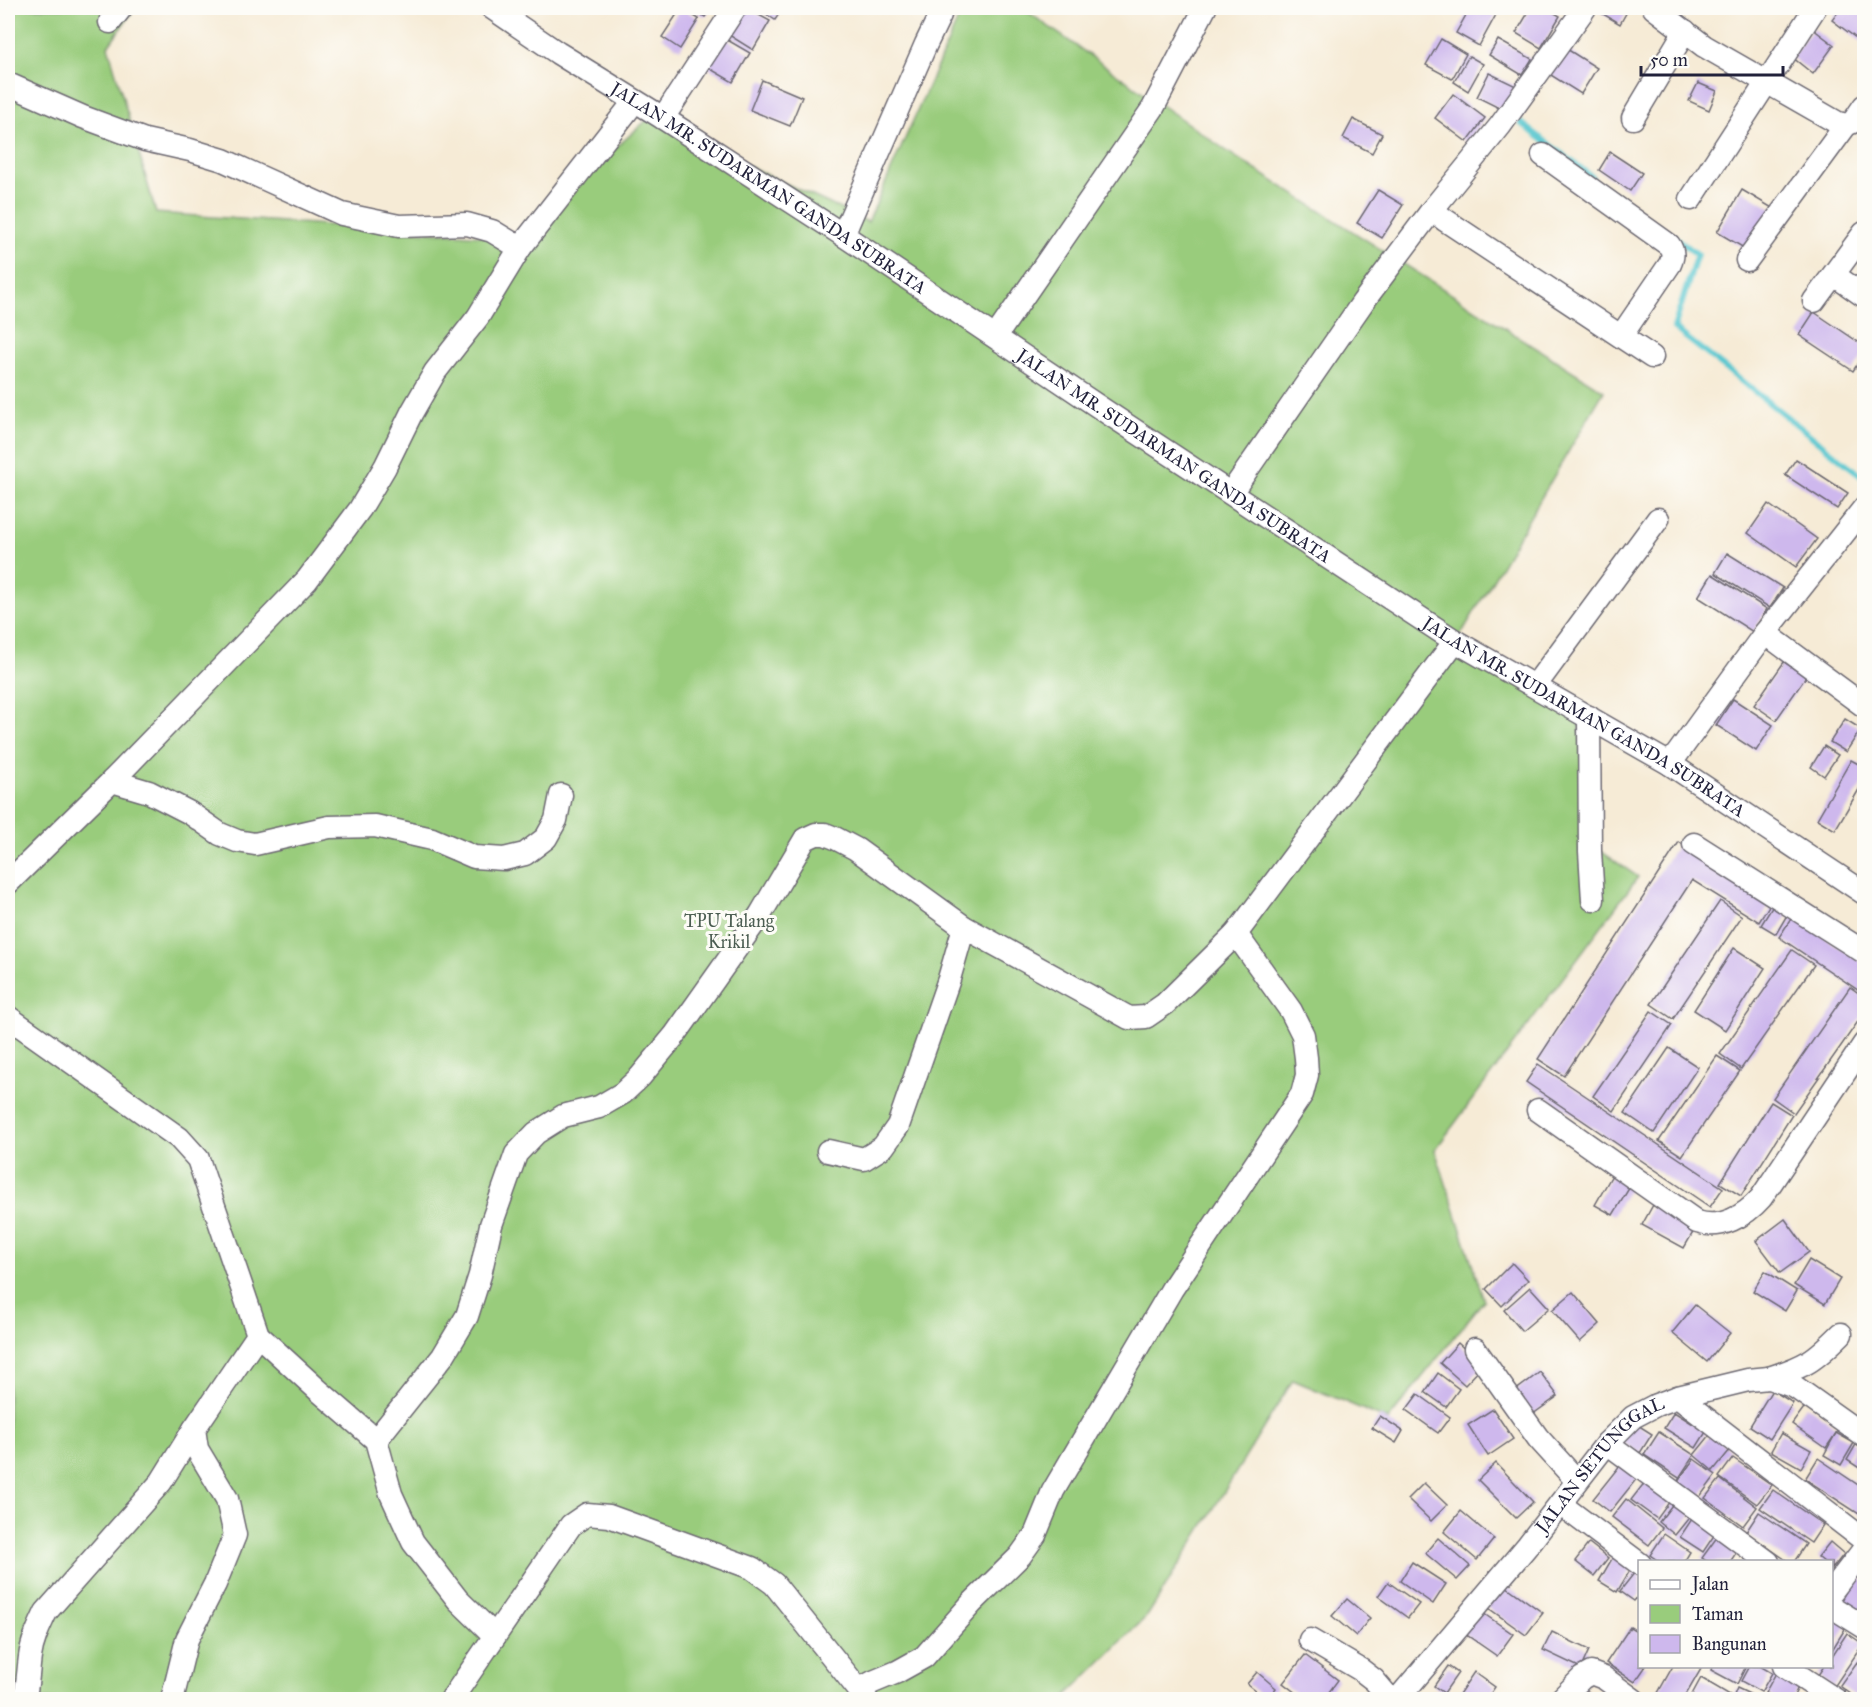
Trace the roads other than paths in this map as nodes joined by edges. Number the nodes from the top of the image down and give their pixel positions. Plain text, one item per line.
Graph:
1 (492, 8) edge
2 (735, 8) edge
3 (1205, 8) edge
4 (1585, 8) edge
5 (1654, 8) edge
6 (1815, 8) edge
7 (940, 15) dead end
8 (1684, 31) junction
9 (1766, 82) junction
10 (8, 84) edge
11 (634, 102) junction
12 (1864, 106) edge
13 (663, 118) junction
14 (1632, 118) dead end
15 (1846, 125) junction
16 (1542, 155) dead end
17 (1691, 199) dead end
18 (1432, 210) junction
19 (1864, 233) edge
20 (843, 235) junction
21 (520, 248) junction
22 (1747, 260) dead end
23 (1834, 275) junction
24 (1864, 296) edge
25 (1814, 301) dead end
26 (996, 336) junction
27 (1621, 336) junction
28 (1652, 357) dead end
29 (1231, 492) junction
30 (1863, 509) edge
31 (1658, 519) dead end
32 (1765, 633) junction
33 (1455, 641) junction
34 (1535, 686) junction
35 (1864, 706) edge
36 (1589, 717) junction
37 (1670, 764) junction
38 (112, 781) junction
39 (561, 795) dead end
40 (1694, 844) dead end
41 (8, 883) edge
42 (1864, 893) edge
43 (1593, 900) dead end
44 (964, 927) junction
45 (1236, 933) junction
46 (1864, 952) edge
47 (8, 1017) edge
48 (1864, 1044) edge
49 (1538, 1110) dead end
50 (828, 1151) dead end
51 (1842, 1334) dead end
52 (258, 1335) junction
53 (1475, 1349) dead end
54 (1769, 1378) junction
55 (1678, 1397) junction
56 (194, 1429) junction
57 (1864, 1436) edge
58 (376, 1440) junction
59 (1607, 1443) junction
60 (1577, 1481) junction
61 (1560, 1504) junction
62 (1864, 1540) edge
63 (1864, 1549) edge
64 (1765, 1560) edge
65 (1638, 1562) edge
66 (1833, 1590) edge
67 (1833, 1608) edge
68 (1864, 1627) edge
69 (495, 1636) junction
70 (1310, 1641) dead end
71 (1787, 1668) edge
72 (863, 1694) edge
73 (1402, 1697) edge
74 (24, 1700) edge
75 (172, 1700) edge
76 (451, 1700) edge
77 (1560, 1700) edge
78 (1634, 1700) edge
79 (1836, 1700) edge

1 - 11 street, JALAN MR. SUDARMAN GANDA SUBRATA
2 - 13 street
3 - 26 street
4 - 18 street
5 - 8 street
6 - 9 street
7 - 20 street
8 - 9 street
8 - 14 street
9 - 15 street
9 - 17 street
10 - 21 street
11 - 13 street, JALAN MR. SUDARMAN GANDA SUBRATA
11 - 21 street
12 - 15 street
13 - 20 street, JALAN MR. SUDARMAN GANDA SUBRATA
15 - 22 street
16 - 27 street
18 - 27 street
18 - 29 street
19 - 23 street
20 - 26 street, JALAN MR. SUDARMAN GANDA SUBRATA
21 - 38 street
23 - 24 street
23 - 25 street
26 - 29 street, JALAN MR. SUDARMAN GANDA SUBRATA
27 - 28 street
29 - 33 street, JALAN MR. SUDARMAN GANDA SUBRATA
30 - 32 street
31 - 34 street
32 - 35 street
32 - 37 street
33 - 34 street, JALAN MR. SUDARMAN GANDA SUBRATA
33 - 45 street
34 - 36 street, JALAN MR. SUDARMAN GANDA SUBRATA
36 - 37 street, JALAN MR. SUDARMAN GANDA SUBRATA
36 - 43 street
37 - 42 street, JALAN MR. SUDARMAN GANDA SUBRATA
38 - 39 street
38 - 41 street
40 - 46 street
44 - 45 street
44 - 50 street
44 - 58 street
45 - 72 street
47 - 52 street
48 - 49 street
51 - 54 street
52 - 56 street
52 - 58 street
53 - 60 street
54 - 55 street, JALAN SETUNGGAL
54 - 57 street, JALAN SETUNGGAL
55 - 59 street, JALAN SETUNGGAL
55 - 62 street
56 - 74 street
56 - 75 street
58 - 69 street
59 - 60 street, JALAN SETUNGGAL
59 - 64 street
60 - 61 street, JALAN SETUNGGAL
61 - 65 street
61 - 73 street, JALAN SETUNGGAL
63 - 66 street
67 - 68 street
69 - 72 street
69 - 76 street
70 - 73 street
71 - 79 street
77 - 78 street

